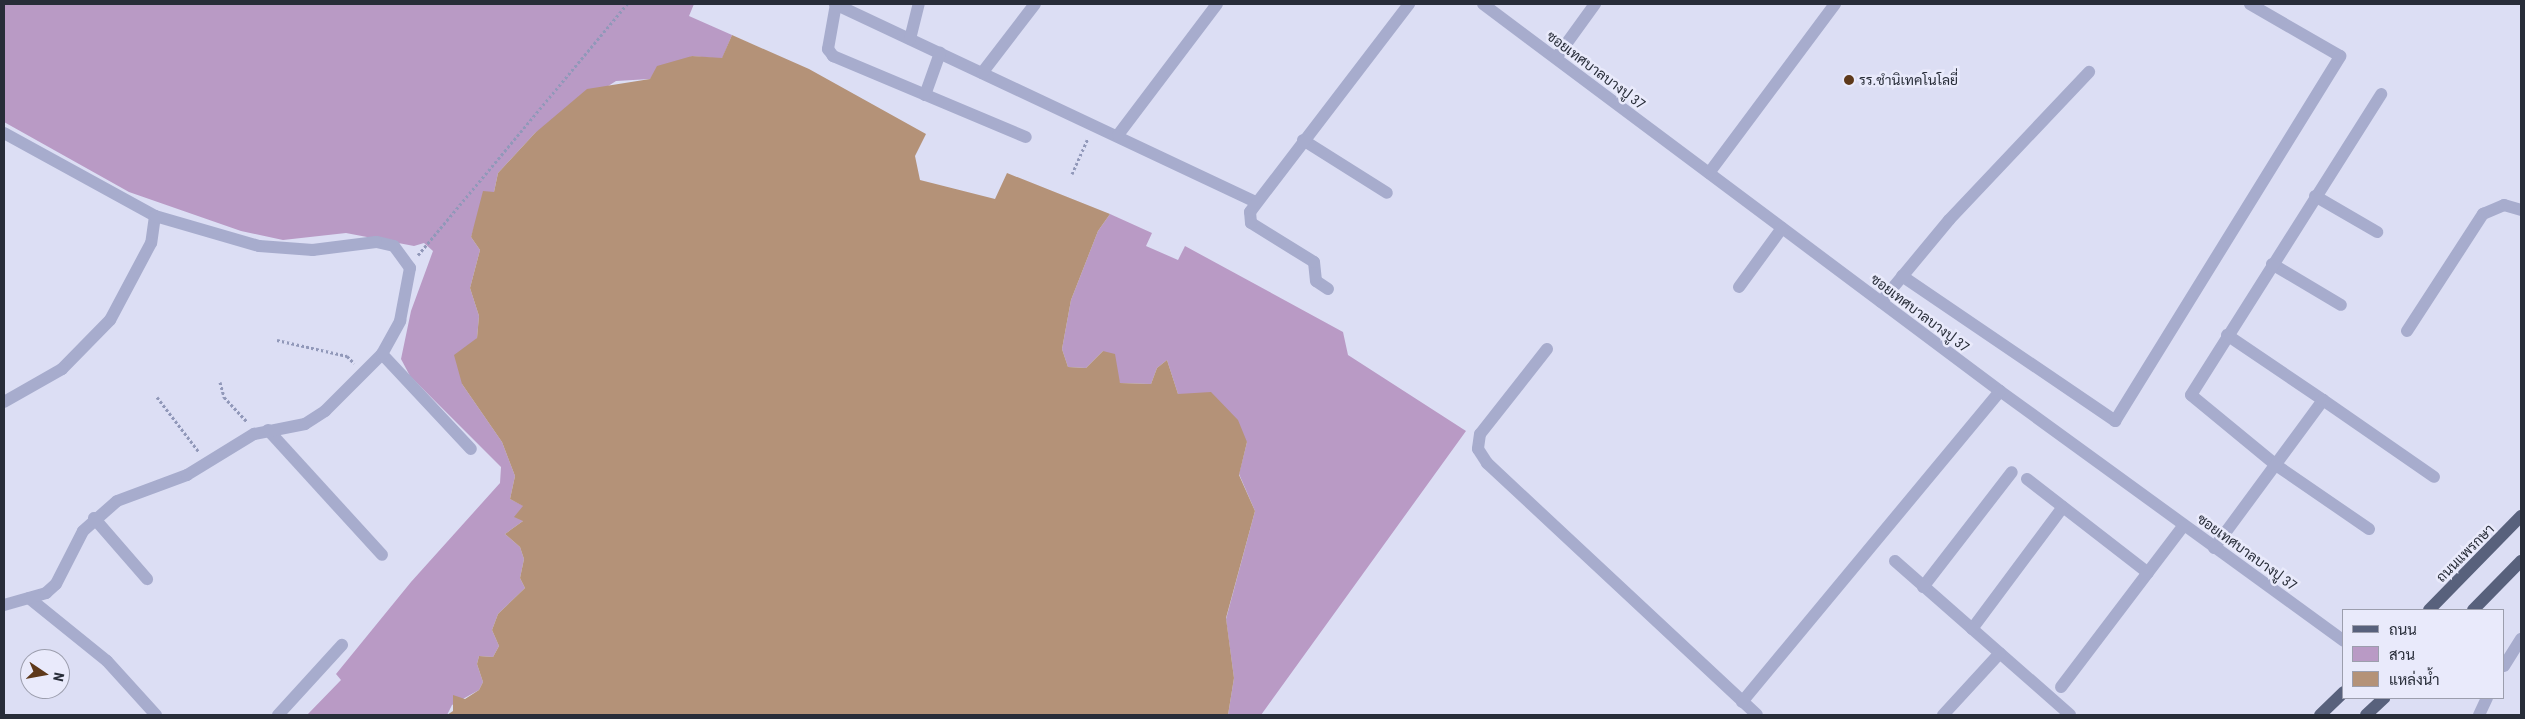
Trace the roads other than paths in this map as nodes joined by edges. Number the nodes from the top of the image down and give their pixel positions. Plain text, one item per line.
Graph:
1 (835, 4) edge
2 (919, 4) edge
3 (1217, 4) edge
4 (1409, 4) edge
5 (1483, 4) edge
6 (1595, 4) edge
7 (1835, 4) edge
8 (2250, 4) edge
9 (1031, 5) edge
10 (910, 39) junction
11 (940, 53) junction
12 (1556, 58) junction
13 (2089, 72) dead end
14 (982, 73) junction
15 (2381, 94) dead end
16 (925, 95) junction
17 (4, 133) edge
18 (1118, 135) junction
19 (1026, 137) dead end
20 (1303, 140) junction
21 (1709, 173) junction
22 (1387, 193) dead end
23 (2315, 196) junction
24 (1254, 202) junction
25 (2521, 210) edge
26 (155, 216) junction
27 (1782, 228) junction
28 (2378, 232) dead end
29 (2272, 264) junction
30 (1902, 276) junction
31 (1739, 287) dead end
32 (1328, 289) dead end
33 (1881, 302) junction
34 (2341, 305) dead end
35 (2407, 331) dead end
36 (2227, 335) junction
37 (1547, 349) dead end
38 (382, 354) junction
39 (2000, 391) junction
40 (2323, 400) junction
41 (4, 402) edge
42 (263, 432) junction
43 (471, 449) dead end
44 (2276, 465) junction
45 (2012, 472) dead end
46 (2434, 477) dead end
47 (2027, 479) dead end
48 (2063, 507) junction
49 (2521, 516) edge
50 (94, 518) junction
51 (2184, 526) junction
52 (2369, 529) dead end
53 (2214, 548) junction
54 (382, 555) dead end
55 (1895, 561) dead end
56 (2521, 561) edge
57 (2148, 573) junction
58 (147, 580) dead end
59 (1924, 586) junction
60 (29, 598) junction
61 (4, 605) edge
62 (2429, 609) edge
63 (2474, 609) edge
64 (1972, 629) junction
65 (2342, 639) edge
66 (2521, 639) edge
67 (342, 646) dead end
68 (2000, 653) junction
69 (2505, 664) edge
70 (2061, 687) dead end
71 (2342, 694) edge
72 (2383, 699) edge
73 (2487, 699) edge
74 (1742, 702) junction
75 (156, 715) edge
76 (278, 715) edge
77 (1757, 715) edge
78 (1943, 715) edge
79 (2070, 715) edge
80 (2320, 715) edge
81 (2366, 715) edge
82 (2479, 715) edge

1 - 10 street
1 - 16 street
2 - 10 street
3 - 18 street
4 - 20 street
5 - 12 street, ซอยเทศบาลบางปู 37
6 - 12 street
7 - 21 street
8 - 30 street
9 - 14 street
10 - 11 street
11 - 14 street
11 - 16 street
12 - 21 street, ซอยเทศบาลบางปู 37
13 - 30 street
14 - 18 street
15 - 23 street
16 - 19 street
17 - 26 street
18 - 24 street
20 - 22 street
20 - 24 street
21 - 27 street, ซอยเทศบาลบางปู 37
23 - 28 street
23 - 29 street
24 - 32 street
25 - 35 street
26 - 38 street
26 - 41 street
27 - 31 street
27 - 33 street, ซอยเทศบาลบางปู 37
29 - 34 street
29 - 36 street
30 - 33 street
33 - 39 street, ซอยเทศบาลบางปู 37
36 - 40 street
36 - 44 street
37 - 74 street
38 - 42 street
38 - 43 street
39 - 51 street, ซอยเทศบาลบางปู 37
39 - 74 street
40 - 44 street
40 - 46 street
42 - 50 street
42 - 54 street
44 - 52 street
44 - 53 street
45 - 59 street
47 - 48 street
48 - 57 street
48 - 64 street
49 - 62 main road, ถนนแพรกษา
50 - 58 street
50 - 60 street
51 - 53 street, ซอยเทศบาลบางปู 37
51 - 57 street
53 - 65 street, ซอยเทศบาลบางปู 37
55 - 59 street
56 - 63 main road
57 - 70 street
59 - 64 street
60 - 61 street
60 - 75 street
64 - 68 street
66 - 69 street
67 - 76 street
68 - 78 street
68 - 79 street
71 - 80 main road
72 - 81 main road
73 - 82 street
74 - 77 street

